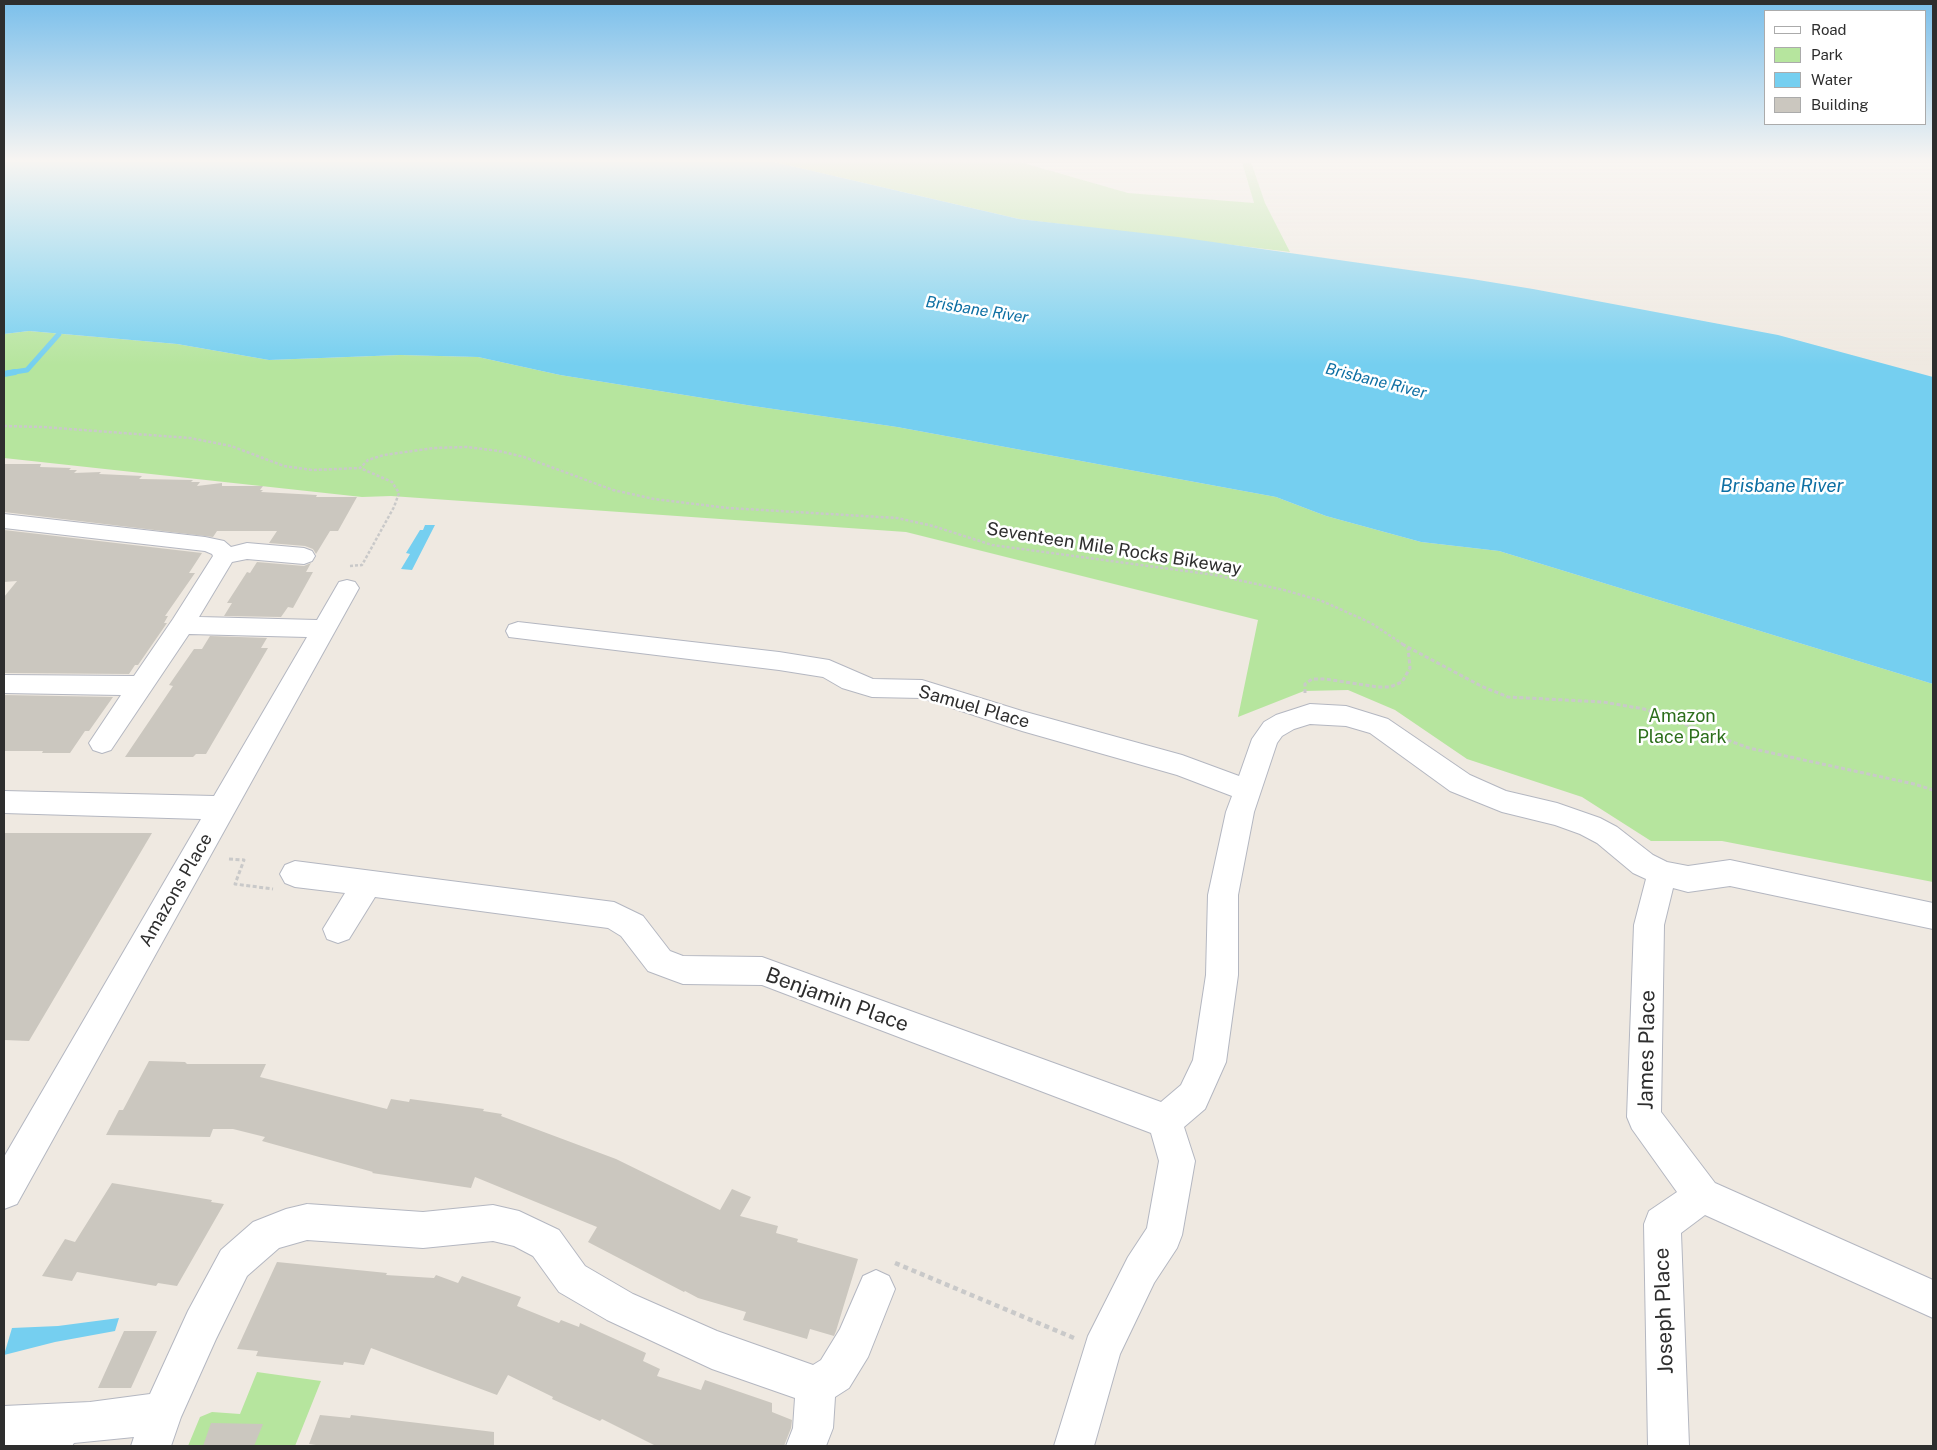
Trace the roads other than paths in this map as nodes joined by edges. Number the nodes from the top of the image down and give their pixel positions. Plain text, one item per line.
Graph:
1 (4, 521) edge
2 (224, 556) junction
3 (304, 556) dead end
4 (347, 588) road end
5 (182, 625) junction
6 (324, 629) junction
7 (518, 632) dead end
8 (4, 684) edge
9 (140, 686) junction
10 (102, 743) dead end
11 (1247, 790) junction
12 (4, 802) edge
13 (222, 808) junction
14 (1662, 873) junction
15 (285, 881) road end
16 (367, 884) junction
17 (1933, 916) edge
18 (338, 929) dead end
19 (1165, 1121) junction
20 (4, 1191) edge
21 (1702, 1196) junction
22 (876, 1289) road end
23 (1933, 1299) edge
24 (816, 1386) junction
25 (4, 1426) edge
26 (66, 1430) edge
27 (157, 1430) edge
28 (806, 1446) edge
29 (1074, 1446) edge
30 (1668, 1446) edge

1 - 2 street
2 - 3 street
2 - 5 street
4 - 6 street, Amazons Place
5 - 6 street
5 - 9 street
6 - 13 street, Amazons Place
7 - 11 street, Samuel Place
8 - 9 street
9 - 10 street
11 - 14 street
11 - 19 street
12 - 13 street
13 - 20 street, Amazons Place
14 - 17 street
14 - 21 street, James Place
15 - 16 street, Benjamin Place
16 - 18 street
16 - 19 street, Benjamin Place
19 - 29 street
21 - 23 street, James Place
21 - 30 street, Joseph Place
22 - 24 street
24 - 27 street
24 - 28 street
25 - 26 street
26 - 27 street

